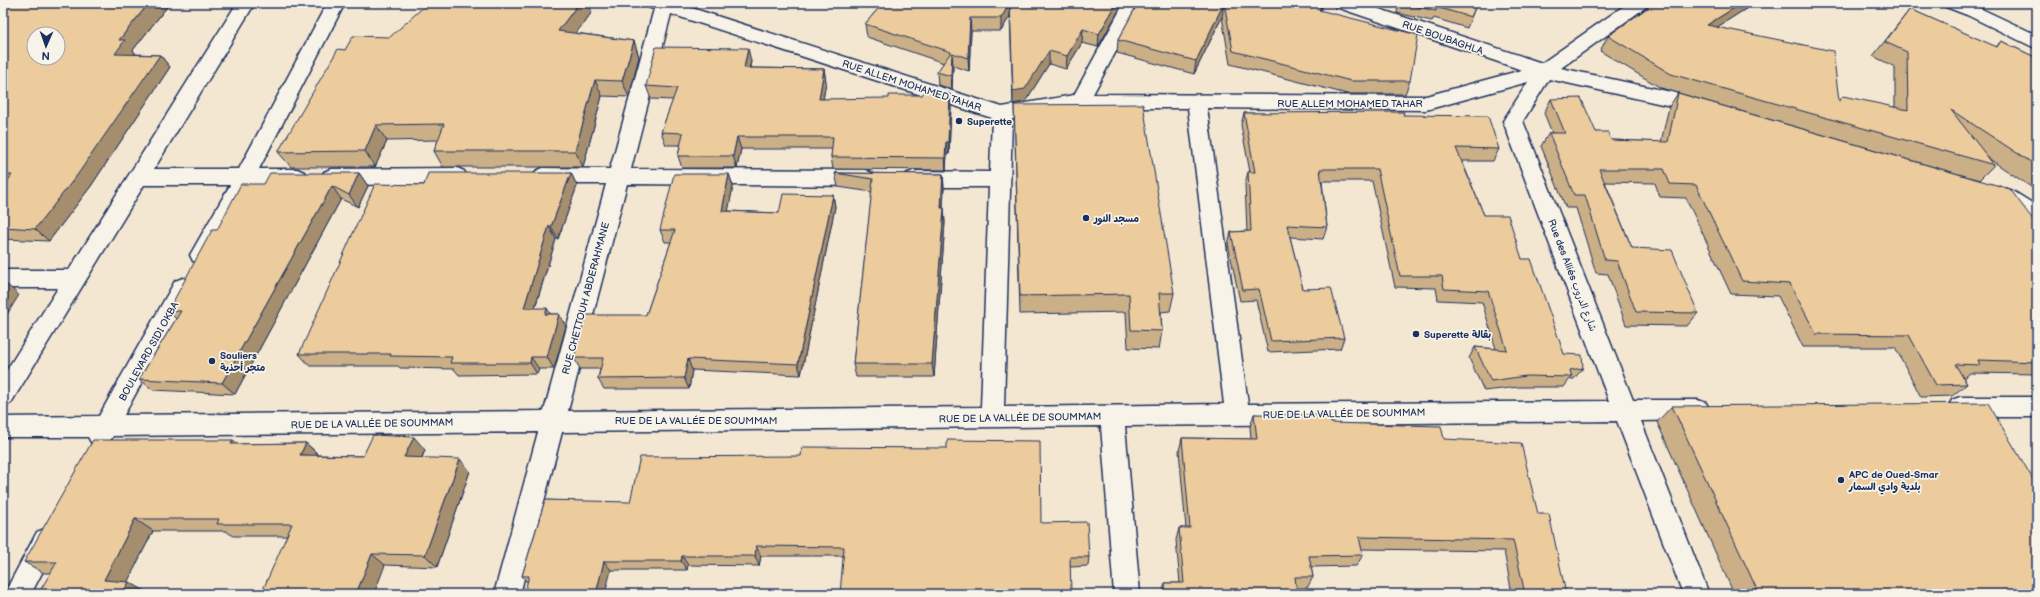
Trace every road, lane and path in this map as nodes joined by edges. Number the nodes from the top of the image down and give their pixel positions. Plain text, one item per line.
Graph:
1 (246, 3) edge
2 (336, 3) edge
3 (1133, 3) edge
4 (1342, 3) edge
5 (1640, 3) edge
6 (1952, 3) edge
7 (662, 4) edge
8 (2037, 42) edge
9 (1544, 71) junction
10 (1080, 101) junction
11 (1198, 102) junction
12 (1716, 112) edge
13 (1002, 114) junction
14 (475, 176) edge
15 (523, 176) edge
16 (618, 176) junction
17 (140, 177) junction
18 (245, 177) junction
19 (1000, 180) junction
20 (1983, 189) edge
21 (2037, 217) edge
22 (3, 279) edge
23 (76, 279) junction
24 (3, 396) edge
25 (2037, 407) edge
26 (1942, 408) edge
27 (1721, 410) edge
28 (1626, 411) junction
29 (1237, 414) junction
30 (1112, 416) junction
31 (992, 417) junction
32 (552, 421) junction
33 (106, 426) junction
34 (3, 427) edge
35 (91, 454) edge
36 (54, 524) edge
37 (17, 594) edge
38 (507, 594) edge
39 (1127, 594) edge
40 (1696, 594) edge

1 - 17 street
2 - 18 street, BOULEVARD SIDI OKBA
3 - 10 street
4 - 9 street, RUE BOUBAGHLA
5 - 9 street, Rue des Alliés شارع الدروب
6 - 8 street
7 - 13 street, RUE ALLEM MOHAMED TAHAR
7 - 16 street, RUE CHETTOUH ABDERAHMANE
9 - 11 street, RUE ALLEM MOHAMED TAHAR
9 - 12 street, RUE ALLEM MOHAMED TAHAR
9 - 28 street, Rue des Alliés شارع الدروب
10 - 11 street, RUE ALLEM MOHAMED TAHAR
10 - 13 street, RUE ALLEM MOHAMED TAHAR
11 - 29 street
13 - 19 street
14 - 18 street
15 - 16 street
16 - 19 street
16 - 32 street, RUE CHETTOUH ABDERAHMANE
17 - 18 street
17 - 23 street
18 - 33 street, BOULEVARD SIDI OKBA
19 - 31 street
20 - 21 street
22 - 23 street
23 - 24 street
25 - 26 street
27 - 28 street, RUE DE LA VALLÉE DE SOUMMAM
28 - 29 street, RUE DE LA VALLÉE DE SOUMMAM
28 - 40 street, Rue des Alliés شارع الدروب
29 - 30 street, RUE DE LA VALLÉE DE SOUMMAM
30 - 31 street, RUE DE LA VALLÉE DE SOUMMAM
30 - 39 street
31 - 32 street, RUE DE LA VALLÉE DE SOUMMAM
32 - 33 street, RUE DE LA VALLÉE DE SOUMMAM
32 - 38 street, RUE CHETTOUH ABDERAHMANE
33 - 34 street, RUE DE LA VALLÉE DE SOUMMAM
33 - 35 street, BOULEVARD SIDI OKBA
36 - 37 street

